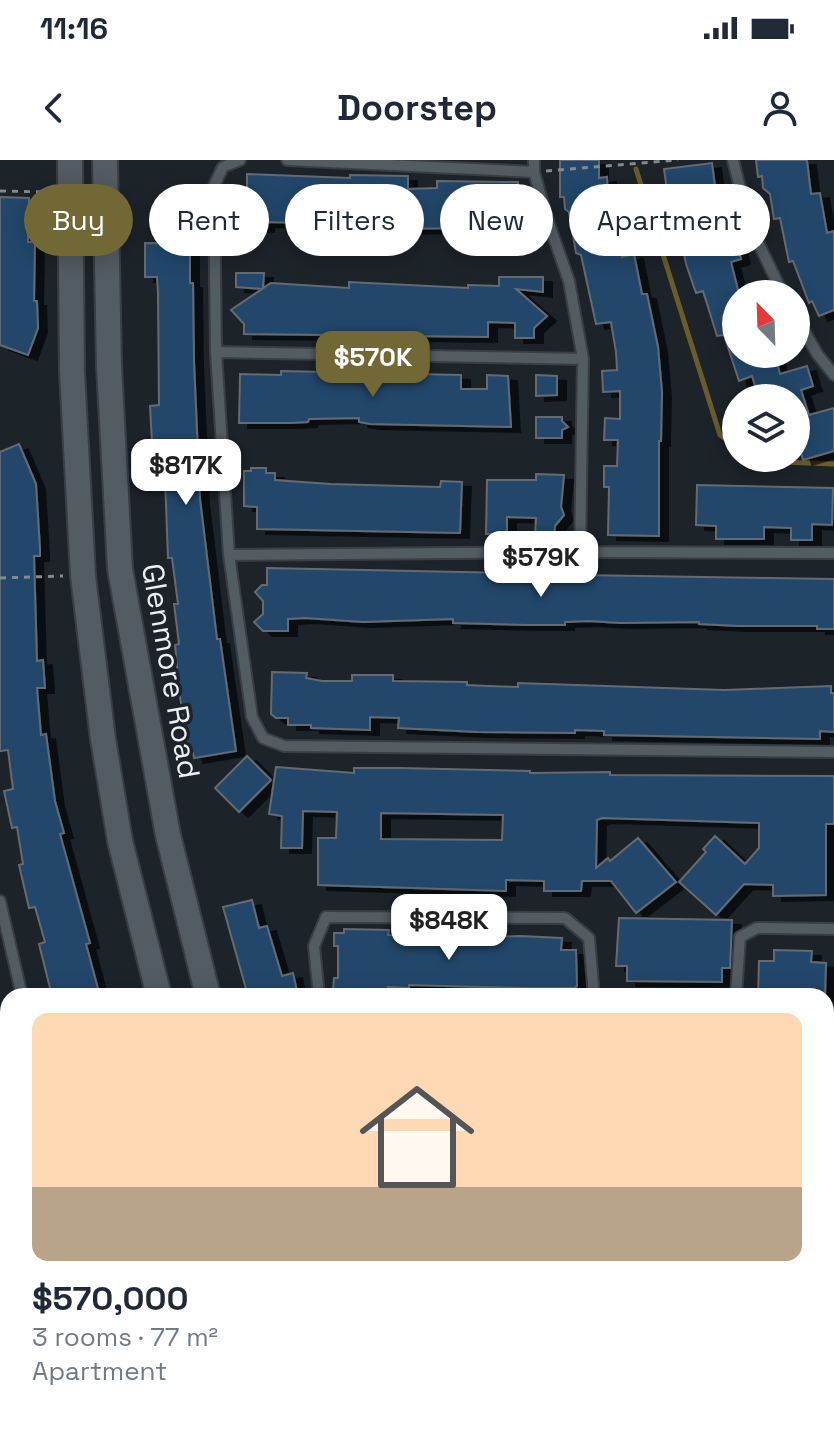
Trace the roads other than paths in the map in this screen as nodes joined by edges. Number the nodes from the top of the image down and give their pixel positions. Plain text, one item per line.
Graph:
1 (70, 160) edge
2 (105, 160) edge
3 (240, 160) edge
4 (287, 160) edge
5 (733, 160) edge
6 (534, 166) edge
7 (776, 280) edge
8 (810, 341) edge
9 (216, 352) junction
10 (583, 359) junction
11 (834, 375) edge
12 (580, 552) junction
13 (834, 553) edge
14 (229, 555) junction
15 (834, 752) edge
16 (0, 901) edge
17 (834, 929) edge
18 (20, 988) edge
19 (157, 988) edge
20 (206, 988) edge
21 (318, 988) edge
22 (593, 988) edge
23 (737, 988) edge

1 - 19 main road
2 - 20 main road, Glenmore Road
3 - 9 lane
4 - 6 lane
5 - 7 lane
6 - 10 lane
8 - 11 lane
9 - 10 lane
9 - 14 lane
10 - 12 lane
12 - 13 lane
12 - 14 lane
14 - 15 lane
16 - 18 lane
17 - 23 lane
21 - 22 lane

